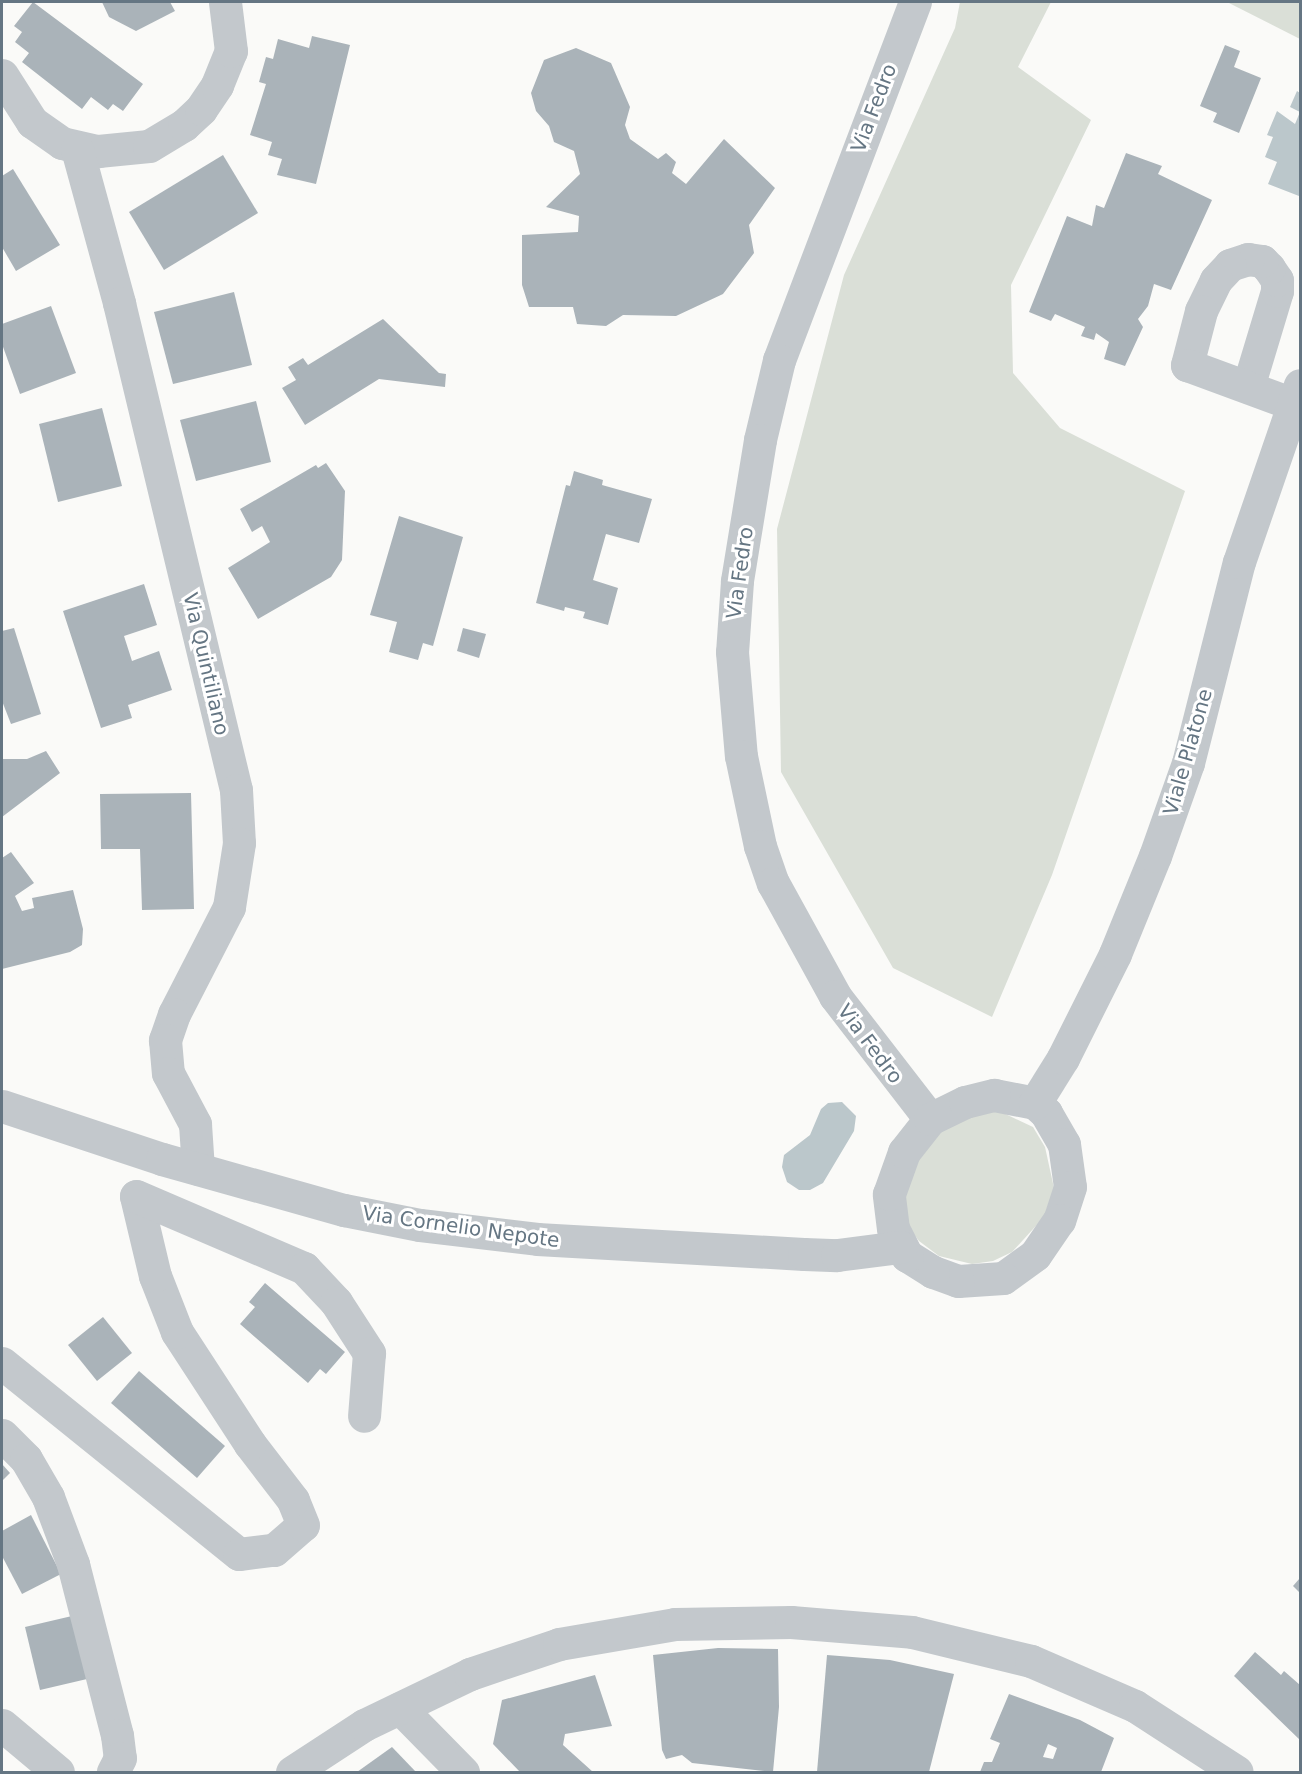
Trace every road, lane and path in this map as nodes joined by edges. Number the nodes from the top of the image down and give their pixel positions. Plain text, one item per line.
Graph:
1 (225, 2) edge
2 (915, 2) edge
3 (2, 75) edge
4 (77, 148) junction
5 (1248, 387) dead end
6 (1297, 394) edge
7 (1035, 1103) junction
8 (2, 1106) edge
9 (930, 1119) junction
10 (198, 1169) junction
11 (900, 1247) junction
12 (2, 1363) edge
13 (364, 1416) dead end
14 (2, 1435) edge
15 (400, 1708) junction
16 (2, 1725) edge
17 (58, 1773) edge
18 (113, 1773) edge
19 (292, 1773) edge
20 (463, 1773) edge
21 (1237, 1773) edge

1 - 4 street
2 - 9 street, Via Fedro
3 - 4 street
4 - 10 street, Via Quintiliano
5 - 6 street
6 - 7 street, Viale Platone
7 - 9 street
7 - 11 street
8 - 10 street, Via Cornelio Nepote
9 - 11 street
10 - 11 street, Via Cornelio Nepote
12 - 13 street
14 - 18 street
15 - 19 street
15 - 20 street
15 - 21 street
16 - 17 street

